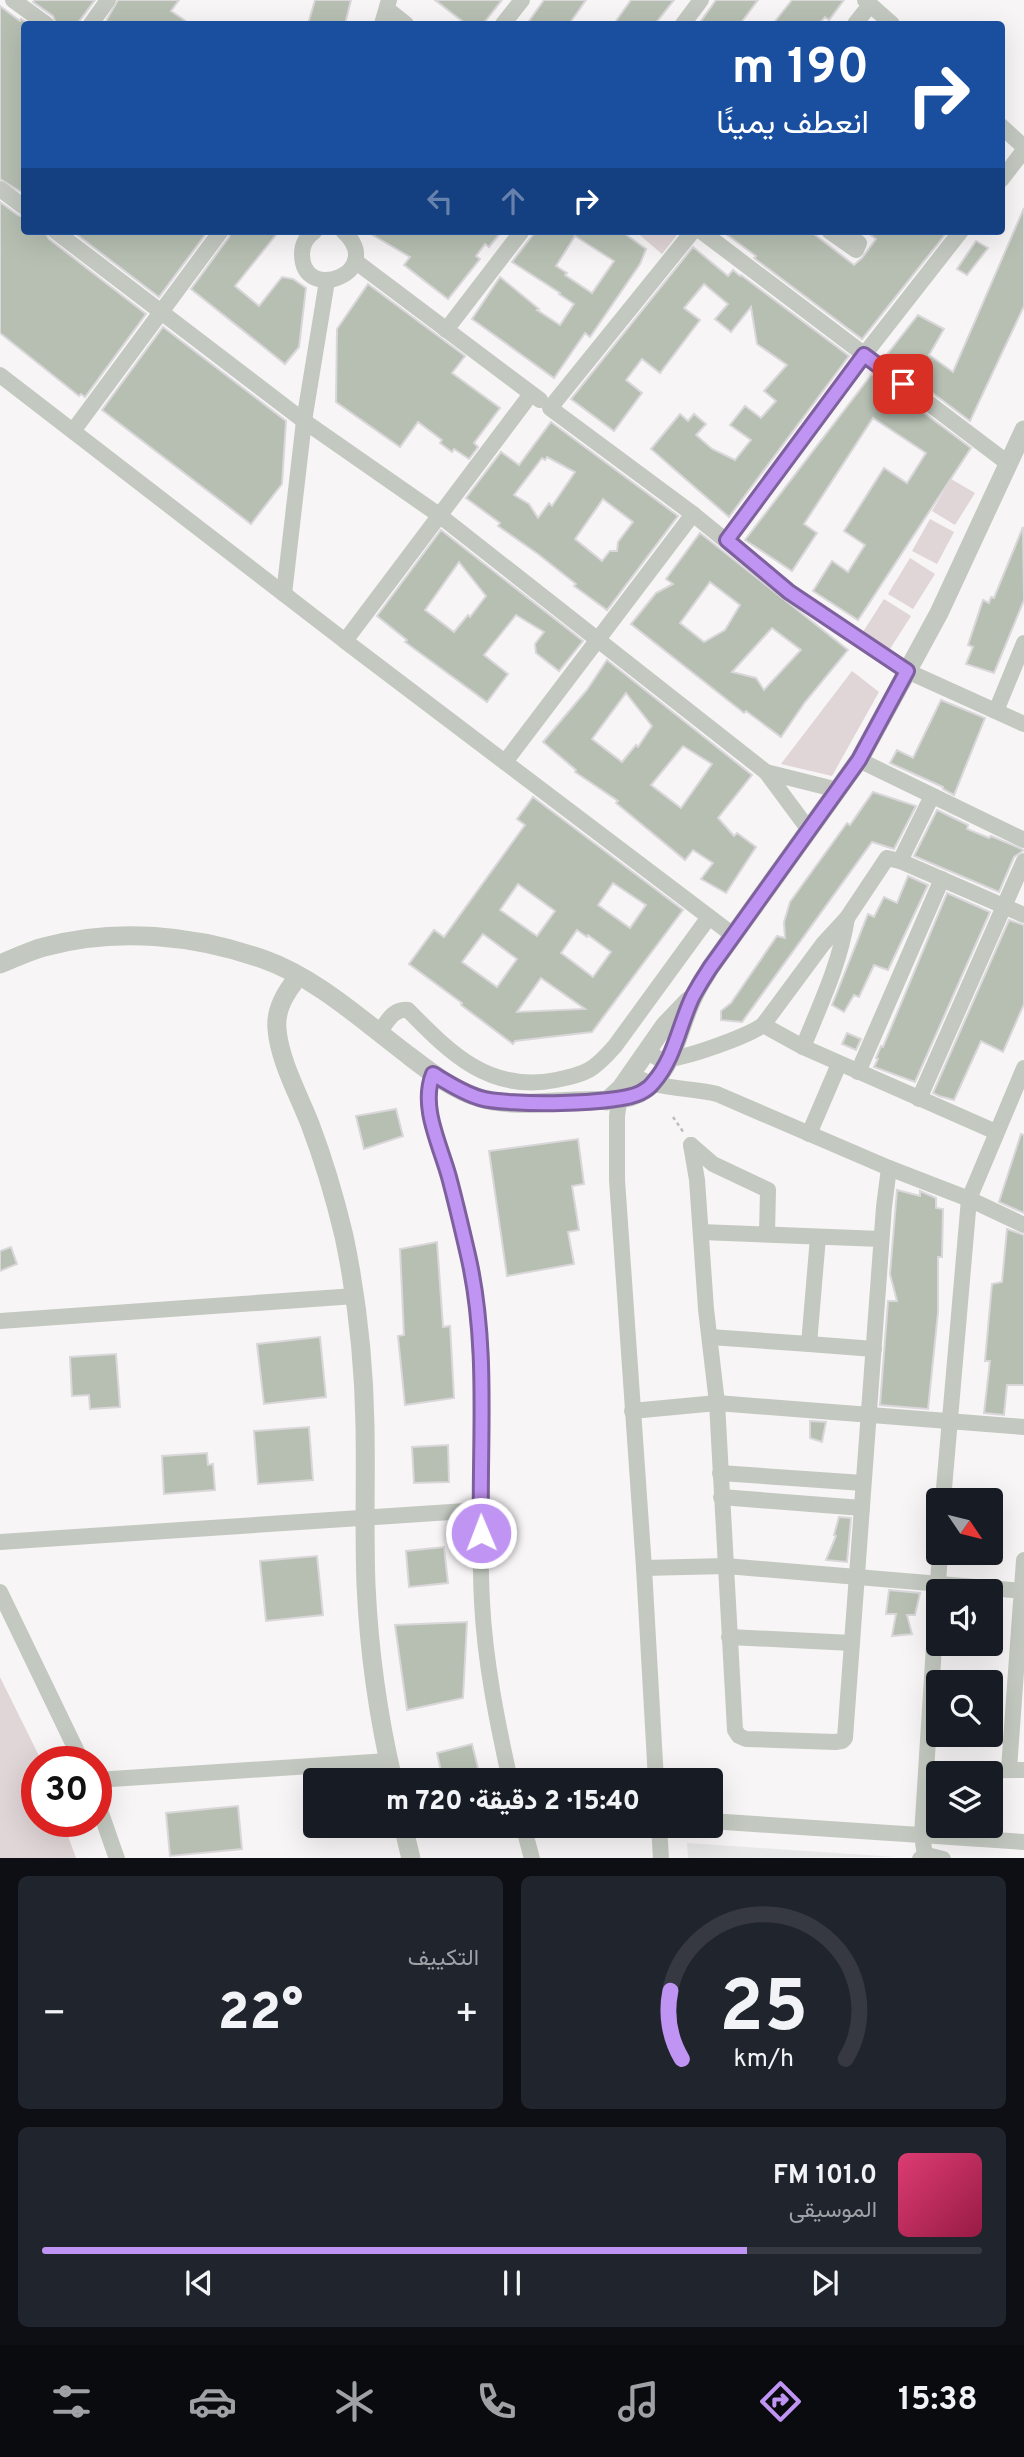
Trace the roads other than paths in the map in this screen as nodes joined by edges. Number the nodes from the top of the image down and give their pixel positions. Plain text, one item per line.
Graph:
1 (13, 0) edge
2 (108, 0) edge
3 (522, 0) edge
4 (701, 0) edge
5 (868, 2) edge
6 (386, 11) edge
7 (42, 21) edge
8 (93, 21) edge
9 (401, 21) edge
10 (505, 21) edge
11 (684, 21) edge
12 (857, 21) edge
13 (888, 21) edge
14 (1005, 130) edge
15 (1024, 149) edge
16 (1005, 175) edge
17 (0, 189) edge
18 (21, 205) edge
19 (60, 235) edge
20 (218, 235) edge
21 (308, 235) edge
22 (348, 235) edge
23 (519, 235) edge
24 (690, 235) edge
25 (706, 235) edge
26 (835, 235) edge
27 (848, 235) edge
28 (958, 235) edge
29 (355, 261) junction
30 (327, 281) junction
31 (161, 312) junction
32 (446, 330) junction
33 (864, 355) junction
34 (0, 375) edge
35 (531, 394) junction
36 (550, 408) junction
37 (304, 421) junction
38 (1024, 430) edge
39 (73, 431) junction
40 (1010, 464) junction
41 (693, 514) junction
42 (439, 515) junction
43 (727, 540) junction
44 (284, 594) junction
45 (599, 640) junction
46 (345, 641) junction
47 (1024, 643) edge
48 (907, 671) junction
49 (996, 711) junction
50 (1024, 724) edge
51 (859, 760) junction
52 (505, 762) junction
53 (766, 772) junction
54 (838, 790) junction
55 (932, 796) junction
56 (809, 830) junction
57 (1024, 841) edge
58 (900, 861) junction
59 (1024, 861) edge
60 (942, 879) junction
61 (1004, 905) junction
62 (1024, 915) edge
63 (709, 917) junction
64 (847, 918) junction
65 (733, 935) junction
66 (0, 964) edge
67 (298, 977) junction
68 (694, 996) junction
69 (763, 1025) junction
70 (379, 1033) junction
71 (803, 1047) junction
72 (647, 1050) junction
73 (669, 1059) junction
74 (839, 1064) junction
75 (1024, 1068) edge
76 (858, 1072) junction
77 (433, 1074) junction
78 (653, 1084) junction
79 (620, 1090) junction
80 (919, 1099) junction
81 (996, 1132) junction
82 (809, 1134) junction
83 (889, 1168) junction
84 (969, 1199) junction
85 (1024, 1225) edge
86 (701, 1232) junction
87 (767, 1234) junction
88 (818, 1237) junction
89 (881, 1239) junction
90 (355, 1296) junction
91 (0, 1321) edge
92 (710, 1337) junction
93 (809, 1345) junction
94 (874, 1349) junction
95 (717, 1403) junction
96 (632, 1411) junction
97 (869, 1416) junction
98 (949, 1421) junction
99 (1024, 1427) edge
100 (720, 1474) junction
101 (863, 1483) junction
102 (944, 1488) edge
103 (721, 1497) junction
104 (862, 1508) junction
105 (481, 1510) junction
106 (365, 1519) junction
107 (0, 1542) edge
108 (1024, 1560) edge
109 (726, 1566) junction
110 (644, 1568) junction
111 (855, 1577) junction
112 (926, 1583) edge
113 (1003, 1589) edge
114 (1022, 1591) edge
115 (0, 1592) edge
116 (729, 1637) junction
117 (852, 1643) junction
118 (933, 1656) edge
119 (74, 1746) edge
120 (927, 1761) edge
121 (391, 1768) edge
122 (507, 1768) edge
123 (655, 1768) edge
124 (1016, 1770) edge
125 (926, 1772) edge
126 (303, 1773) edge
127 (112, 1779) edge
128 (723, 1822) edge
129 (922, 1835) junction
130 (110, 1837) edge
131 (406, 1838) edge
132 (527, 1838) edge
133 (660, 1838) edge
134 (1024, 1842) edge
135 (117, 1858) edge
136 (411, 1858) edge
137 (532, 1858) edge
138 (661, 1858) edge
139 (922, 1858) edge
140 (943, 1858) edge

1 - 7 street
2 - 8 street
3 - 10 street
4 - 11 street
5 - 12 street
5 - 13 street
6 - 9 street
14 - 15 street
15 - 16 street
17 - 18 street
19 - 31 street
20 - 31 street
21 - 30 street
22 - 29 street
23 - 32 street
24 - 36 street
25 - 33 street
26 - 27 street
28 - 33 street
29 - 30 street
29 - 32 street
30 - 37 street
31 - 37 street
31 - 39 street
32 - 35 street
33 - 40 street
33 - 43 street
34 - 39 street
35 - 36 street
35 - 42 street
36 - 41 street
37 - 42 street
37 - 44 street
38 - 40 street
39 - 44 street
40 - 48 street
41 - 43 street
41 - 45 street
42 - 45 street
42 - 46 street
43 - 48 street
44 - 46 street
45 - 52 street
45 - 53 street
46 - 52 street
47 - 49 street
48 - 49 street
48 - 51 street
49 - 50 street
51 - 54 street
51 - 55 street
52 - 63 street
53 - 54 street
53 - 56 street
54 - 56 street
55 - 57 street
55 - 58 street
56 - 65 street
58 - 60 street
58 - 64 street
59 - 61 street
60 - 61 street
60 - 76 street
61 - 62 street
61 - 80 street
63 - 65 street
63 - 70 street
64 - 69 street
64 - 71 street
65 - 68 street
66 - 67 street
67 - 70 street
67 - 90 street
68 - 72 street
68 - 73 street
69 - 71 street
69 - 73 street
70 - 77 street
71 - 74 street
72 - 73 street
72 - 79 street
73 - 78 street
74 - 76 street
74 - 82 street
75 - 81 street
76 - 80 street
77 - 79 street
77 - 105 street
78 - 79 street
78 - 82 street
79 - 96 street
80 - 81 street
81 - 84 street
82 - 83 street
83 - 84 street
83 - 89 street
84 - 85 street
84 - 98 street
86 - 87 street
86 - 87 street
86 - 92 street
87 - 88 street
88 - 89 street
88 - 93 street
89 - 94 street
90 - 91 street
90 - 106 street
92 - 93 street
92 - 95 street
93 - 94 street
94 - 97 street
95 - 96 street
95 - 97 street
95 - 100 street
96 - 110 street
97 - 98 street
97 - 101 street
98 - 99 street
98 - 102 street
100 - 101 street
100 - 103 street
101 - 104 street
103 - 104 street
103 - 109 street
104 - 111 street
105 - 106 street
105 - 122 street
106 - 107 street
106 - 121 street
108 - 114 street
109 - 110 street
109 - 111 street
109 - 116 street
110 - 123 street
111 - 112 street
111 - 117 street
113 - 114 street
114 - 124 street
115 - 119 street
116 - 117 street
116 - 117 street
118 - 120 street
125 - 129 street
126 - 127 street
128 - 129 street
129 - 134 street
129 - 139 street
130 - 135 street
131 - 136 street
132 - 137 street
133 - 138 street
139 - 140 street

